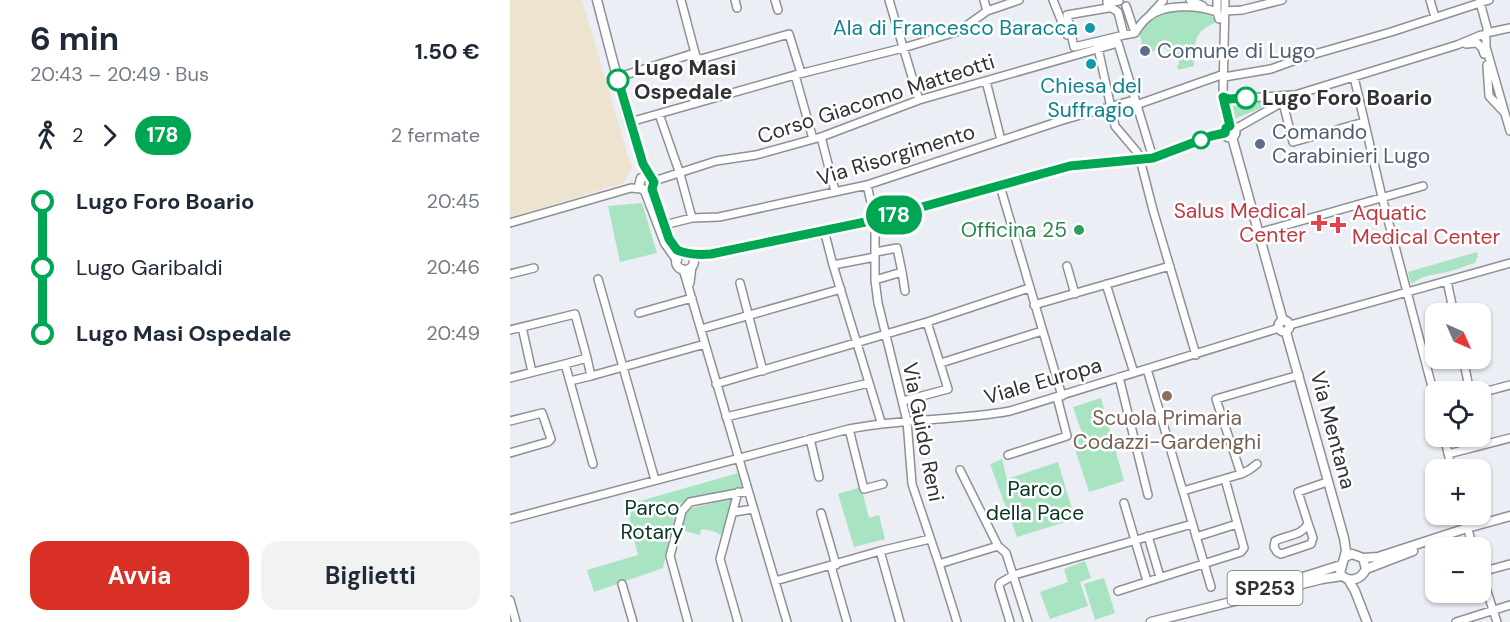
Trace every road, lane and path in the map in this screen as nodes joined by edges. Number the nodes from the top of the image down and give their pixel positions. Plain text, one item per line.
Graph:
1 (597, 0) edge
2 (681, 0) edge
3 (775, 0) edge
4 (889, 0) edge
5 (984, 0) edge
6 (1019, 0) edge
7 (1053, 0) edge
8 (1191, 0) edge
9 (1217, 0) edge
10 (1226, 0) edge
11 (1281, 0) edge
12 (1430, 0) edge
13 (1489, 0) edge
14 (1119, 1) edge
15 (1163, 1) edge
16 (1480, 2) junction
17 (1107, 4) edge
18 (1126, 6) dead end
19 (1208, 9) junction
20 (778, 10) dead end
21 (987, 11) junction
22 (1225, 11) junction
23 (1149, 15) junction
24 (1064, 16) junction
25 (1435, 17) junction
26 (1510, 29) edge
27 (1135, 33) junction
28 (1124, 35) junction
29 (1482, 39) junction
30 (1118, 43) junction
31 (903, 48) junction
32 (1098, 48) junction
33 (695, 53) junction
34 (1073, 55) junction
35 (1490, 67) junction
36 (798, 74) junction
37 (1224, 74) junction
38 (625, 75) dead end
39 (1354, 77) junction
40 (986, 81) junction
41 (1488, 81) junction
42 (1497, 81) junction
43 (1295, 95) junction
44 (1223, 97) junction
45 (919, 100) junction
46 (1498, 100) junction
47 (1135, 103) junction
48 (1283, 103) junction
49 (1112, 106) junction
50 (659, 114) junction
51 (1364, 122) junction
52 (630, 123) junction
53 (1231, 131) junction
54 (1510, 131) edge
55 (817, 138) junction
56 (1001, 140) junction
57 (1153, 158) junction
58 (1140, 159) junction
59 (680, 174) junction
60 (646, 184) junction
61 (867, 185) junction
62 (1000, 186) junction
63 (1423, 186) dead end
64 (836, 191) junction
65 (1382, 197) junction
66 (692, 218) junction
67 (875, 220) junction
68 (510, 223) edge
69 (664, 225) junction
70 (824, 230) junction
71 (1258, 233) junction
72 (875, 254) junction
73 (679, 256) junction
74 (693, 261) junction
75 (1510, 263) edge
76 (833, 266) junction
77 (1066, 266) dead end
78 (1170, 266) junction
79 (534, 268) dead end
80 (683, 269) junction
81 (902, 272) junction
82 (510, 274) edge
83 (598, 279) dead end
84 (875, 280) junction
85 (1447, 281) junction
86 (740, 283) dead end
87 (1106, 284) junction
88 (1029, 288) junction
89 (689, 289) junction
90 (841, 289) junction
91 (905, 291) dead end
92 (1408, 292) junction
93 (1075, 294) junction
94 (692, 298) junction
95 (1452, 303) edge
96 (1034, 305) junction
97 (639, 313) dead end
98 (748, 315) junction
99 (927, 322) junction
100 (1284, 326) junction
101 (522, 327) junction
102 (701, 329) junction
103 (510, 330) edge
104 (1042, 331) junction
105 (886, 335) junction
106 (858, 343) junction
107 (705, 344) junction
108 (1196, 354) junction
109 (587, 358) junction
110 (941, 363) junction
111 (565, 364) junction
112 (623, 367) junction
113 (1147, 369) junction
114 (763, 371) junction
115 (532, 372) junction
116 (1134, 373) junction
117 (1299, 375) junction
118 (591, 376) junction
119 (1119, 377) junction
120 (510, 378) edge
121 (570, 381) junction
122 (1431, 381) edge
123 (868, 383) junction
124 (716, 384) junction
125 (1510, 385) edge
126 (1491, 390) edge
127 (1060, 396) junction
128 (903, 401) junction
129 (726, 417) junction
130 (510, 421) edge
131 (907, 421) junction
132 (881, 422) junction
133 (849, 429) junction
134 (1510, 438) edge
135 (810, 439) junction
136 (1446, 447) edge
137 (510, 453) edge
138 (1448, 454) junction
139 (1008, 455) dead end
140 (738, 459) junction
141 (1449, 459) edge
142 (593, 464) dead end
143 (1257, 464) dead end
144 (960, 470) dead end
145 (1241, 474) junction
146 (819, 477) dead end
147 (1225, 479) junction
148 (656, 480) junction
149 (1324, 483) dead end
150 (883, 484) dead end
151 (748, 491) junction
152 (1183, 491) junction
153 (738, 492) junction
154 (1148, 495) dead end
155 (1124, 503) dead end
156 (753, 509) junction
157 (734, 512) junction
158 (821, 513) dead end
159 (1510, 516) edge
160 (510, 519) edge
161 (1510, 521) edge
162 (1308, 523) junction
163 (1192, 524) junction
164 (1237, 524) junction
165 (1467, 525) edge
166 (1468, 530) junction
167 (1148, 536) junction
168 (1196, 537) junction
169 (1470, 537) edge
170 (1344, 538) junction
171 (930, 539) junction
172 (1134, 540) junction
173 (998, 546) junction
174 (880, 551) junction
175 (1359, 556) junction
176 (1343, 561) junction
177 (1204, 563) junction
178 (939, 564) junction
179 (1510, 564) edge
180 (833, 565) junction
181 (1491, 569) edge
182 (1364, 573) junction
183 (1014, 575) junction
184 (1160, 577) junction
185 (1345, 578) junction
186 (775, 581) junction
187 (1147, 581) junction
188 (622, 584) dead end
189 (1210, 587) dead end
190 (1118, 591) dead end
191 (1491, 603) edge
192 (511, 604) edge
193 (1510, 605) edge
194 (1493, 610) junction
195 (1189, 612) junction
196 (1366, 618) edge
197 (516, 622) edge
198 (633, 622) edge
199 (688, 622) edge
200 (738, 622) edge
201 (787, 622) edge
202 (846, 622) edge
203 (900, 622) edge
204 (957, 622) edge
205 (1010, 622) edge
206 (1028, 622) edge
207 (1152, 622) edge
208 (1456, 622) edge
209 (1497, 622) edge

1 - 52 main road
2 - 33 street
3 - 20 street
4 - 31 street
5 - 21 street
6 - 21 street
7 - 24 street
8 - 19 street
9 - 19 street
10 - 22 street
11 - 22 street
12 - 25 street
13 - 16 street, Via Risorgimento
14 - 17 street
15 - 23 street
16 - 25 street, Via Risorgimento
16 - 29 street
17 - 24 street
17 - 28 street
18 - 27 street
19 - 23 street
21 - 31 street
22 - 37 street
23 - 27 street
24 - 28 street
24 - 34 street
25 - 37 street, Via Risorgimento
26 - 29 street
27 - 28 street
28 - 30 street
29 - 35 street
29 - 39 street
30 - 32 street
30 - 47 street
31 - 36 street
31 - 45 street
32 - 34 street, Corso Giacomo Matteotti
32 - 49 street
33 - 36 street
33 - 38 street
34 - 40 street, Corso Giacomo Matteotti
35 - 41 street
35 - 42 street
36 - 50 street
36 - 55 street
37 - 44 street
37 - 47 street, Via Risorgimento
39 - 43 street
39 - 51 street
40 - 45 street, Corso Giacomo Matteotti
40 - 56 street
41 - 42 street
41 - 46 street
42 - 46 street
43 - 44 street
43 - 48 street
44 - 53 street
45 - 55 street, Corso Giacomo Matteotti
46 - 54 street
47 - 49 street, Via Risorgimento
47 - 57 street
48 - 51 street
48 - 53 street
49 - 56 street, Via Risorgimento
49 - 58 street
50 - 52 street
50 - 59 street
51 - 65 street
52 - 60 main road
53 - 57 main road
53 - 71 main road, Via Mentana
55 - 59 street, Corso Giacomo Matteotti
55 - 64 street
56 - 61 street, Via Risorgimento
57 - 58 main road
58 - 62 main road
58 - 78 street
59 - 60 street, Corso Giacomo Matteotti
59 - 66 street
60 - 68 street
60 - 69 main road
60 - 73 main road
61 - 64 street, Via Risorgimento
61 - 67 street, Via Guido Reni
62 - 67 main road
62 - 88 street
63 - 65 street
64 - 66 street, Via Risorgimento
65 - 71 street
65 - 92 street
66 - 69 street, Via Risorgimento
67 - 70 main road
67 - 72 street, Via Guido Reni
69 - 73 main road
70 - 74 main road
70 - 76 street
71 - 100 main road, Via Mentana
72 - 76 street
72 - 81 street
72 - 84 street, Via Guido Reni
73 - 74 main road
73 - 80 main road
74 - 80 main road
74 - 89 street
75 - 85 street, Viale Europa
76 - 90 street
77 - 93 street
78 - 87 street
78 - 108 street
79 - 82 street
80 - 89 street
81 - 84 street
81 - 91 street
83 - 112 street
84 - 105 street, Via Guido Reni
85 - 92 street, Viale Europa
85 - 95 street
86 - 98 street
87 - 93 street
87 - 116 street
88 - 96 street
88 - 99 street
89 - 94 street
90 - 98 street
90 - 106 street
92 - 100 street, Viale Europa
92 - 122 street
93 - 96 street
94 - 97 street
94 - 102 street
96 - 104 street
98 - 102 street
98 - 114 street
99 - 105 street
99 - 110 street
100 - 108 street, Viale Europa
100 - 117 main road, Via Mentana
101 - 103 street
101 - 109 street
101 - 115 street
102 - 107 street
104 - 110 street
104 - 127 street
105 - 106 street
105 - 128 street, Via Guido Reni
106 - 114 street
106 - 123 street
107 - 112 street
107 - 124 street
108 - 113 street, Viale Europa
109 - 111 street
109 - 118 street
110 - 128 street
111 - 115 street
111 - 121 street
112 - 118 street
112 - 148 street
113 - 116 street, Viale Europa
113 - 152 street
114 - 124 street
115 - 120 street
116 - 119 street, Viale Europa
117 - 145 street
117 - 170 main road, Via Mentana
118 - 121 street
119 - 127 street, Viale Europa
119 - 154 street
121 - 142 street
123 - 129 street
123 - 132 street
124 - 129 street
125 - 126 street
127 - 131 street, Viale Europa
127 - 139 street
128 - 131 street, Via Guido Reni
129 - 140 street
130 - 137 street
131 - 132 street, Viale Europa
131 - 171 street, Via Guido Reni
132 - 133 street, Viale Europa
133 - 135 street, Viale Europa
133 - 150 street
134 - 138 street
135 - 140 street, Viale Europa
135 - 146 street
136 - 138 street
138 - 141 street
140 - 148 street, Viale Europa
140 - 151 street
143 - 145 street
144 - 173 street
145 - 147 street
147 - 152 street
147 - 164 street
148 - 160 street, Viale Europa
149 - 162 street
151 - 153 street
151 - 156 street
152 - 163 street
153 - 157 street
153 - 199 street
155 - 172 street
156 - 157 street
156 - 186 street
157 - 200 street
158 - 180 street
159 - 166 main road, SP253
161 - 166 main road, SP253
162 - 162 street
163 - 167 street
163 - 168 street
164 - 168 street
164 - 177 street
165 - 166 street
166 - 169 street
166 - 175 main road, SP253
166 - 182 main road, SP253
167 - 172 street
167 - 184 street
168 - 177 street
170 - 175 main road, Via Mentana
170 - 176 main road, Via Mentana
171 - 174 street
171 - 178 street, Via Guido Reni
172 - 183 street
172 - 187 street
173 - 178 street
173 - 183 street
174 - 180 street
174 - 203 street
175 - 176 main road, SP253
175 - 182 main road
176 - 185 main road
176 - 195 main road, SP253
177 - 184 street
177 - 189 street
178 - 204 street, Via Guido Reni
179 - 181 street
180 - 186 street
180 - 202 street
182 - 185 main road, SP253
182 - 196 main road
183 - 205 street
183 - 206 street
184 - 187 street
185 - 195 main road, SP253
185 - 196 main road
186 - 201 street
187 - 190 street
188 - 198 street
191 - 194 street
192 - 197 street
193 - 194 street
194 - 208 street
194 - 209 street
195 - 207 main road

